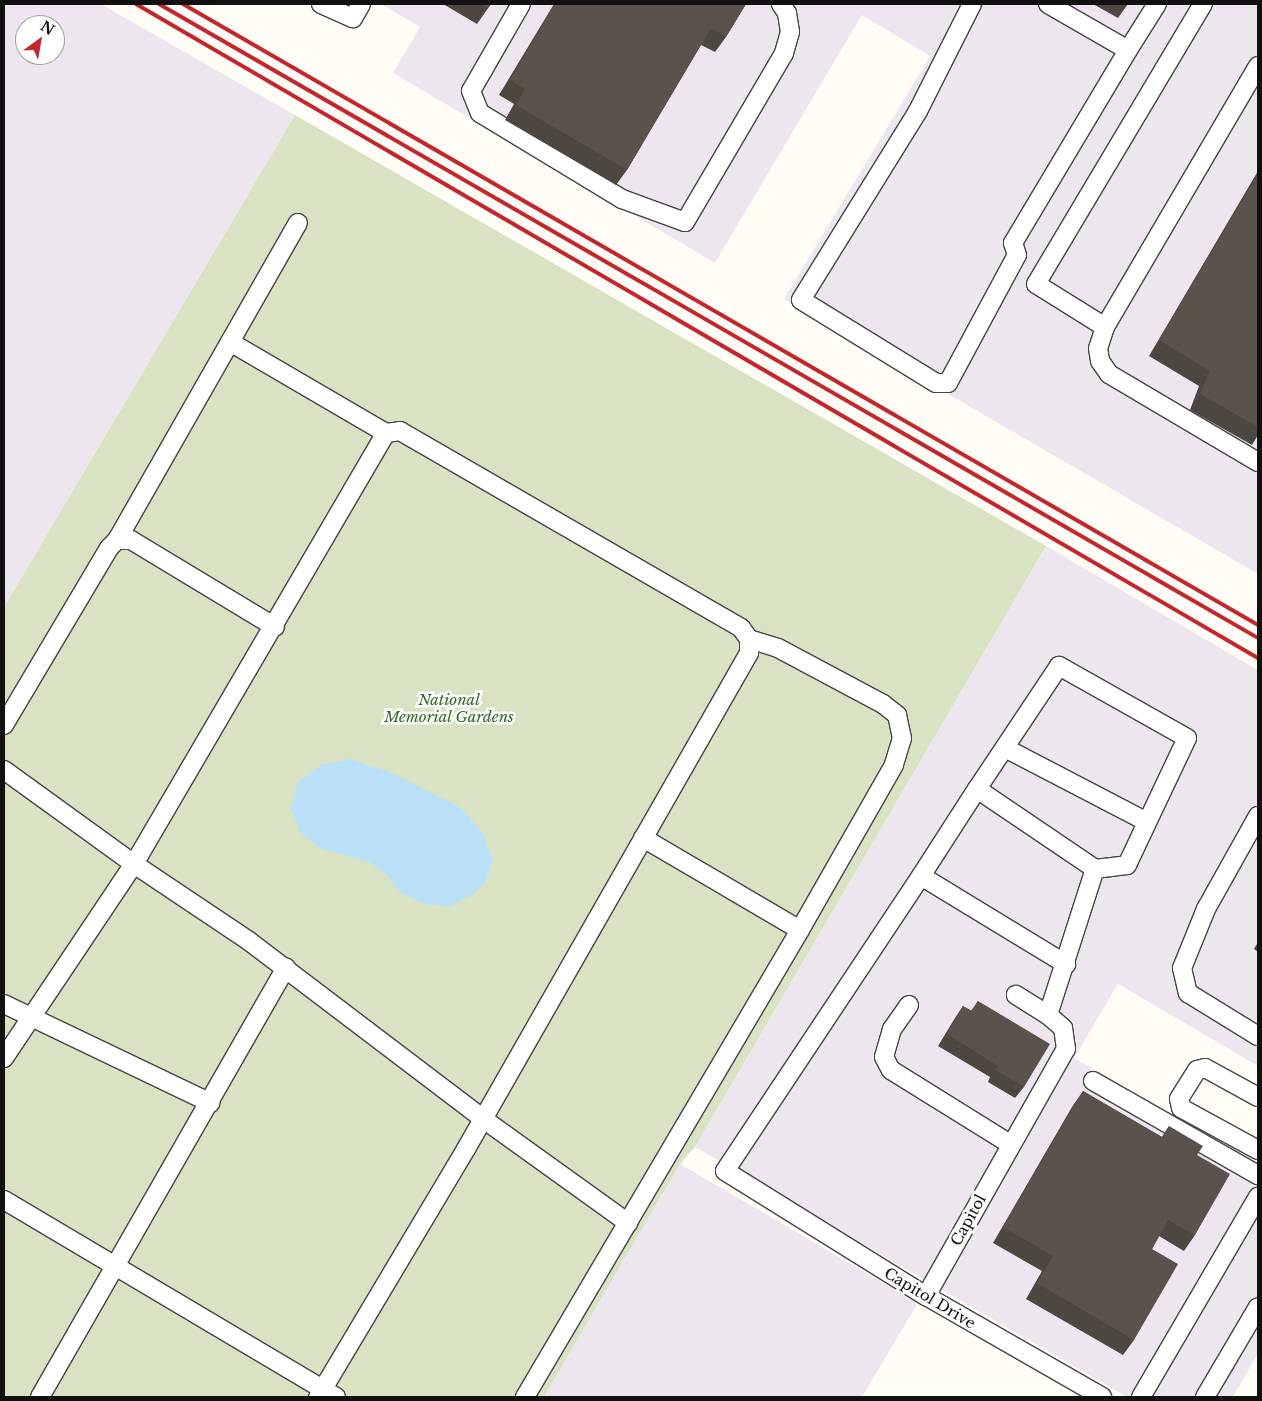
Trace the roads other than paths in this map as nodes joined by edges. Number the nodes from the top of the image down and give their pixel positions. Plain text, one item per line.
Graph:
1 (321, 4) edge
2 (520, 4) edge
3 (781, 4) edge
4 (972, 4) edge
5 (1048, 4) edge
6 (1157, 4) edge
7 (1203, 4) edge
8 (357, 11) edge
9 (1128, 50) junction
10 (1258, 66) edge
11 (298, 223) dead end
12 (1105, 326) junction
13 (230, 342) junction
14 (386, 433) junction
15 (1258, 462) edge
16 (117, 540) junction
17 (275, 627) junction
18 (749, 639) junction
19 (4, 725) edge
20 (1005, 748) junction
21 (4, 770) edge
22 (977, 789) junction
23 (1258, 816) edge
24 (1147, 822) junction
25 (643, 838) junction
26 (134, 864) junction
27 (1095, 870) junction
28 (921, 876) junction
29 (800, 930) junction
30 (1066, 964) junction
31 (286, 968) junction
32 (1016, 995) dead end
33 (4, 1004) edge
34 (909, 1006) dead end
35 (1048, 1015) junction
36 (30, 1019) junction
37 (1258, 1036) edge
38 (4, 1058) edge
39 (1094, 1081) dead end
40 (1258, 1096) edge
41 (211, 1102) junction
42 (482, 1118) junction
43 (1010, 1144) junction
44 (1258, 1150) edge
45 (1258, 1175) edge
46 (1258, 1197) edge
47 (4, 1200) edge
48 (628, 1223) junction
49 (116, 1267) junction
50 (926, 1296) junction
51 (1258, 1307) edge
52 (326, 1395) edge
53 (40, 1397) edge
54 (525, 1397) edge
55 (1102, 1397) edge
56 (1141, 1397) edge
57 (1205, 1397) edge

1 - 8 street
2 - 3 street
4 - 9 street
5 - 9 street
6 - 9 street
7 - 12 street
10 - 12 street
11 - 13 street
12 - 15 street
13 - 14 street
13 - 16 street
14 - 17 street
14 - 18 street
16 - 17 street
16 - 19 street
17 - 26 street
18 - 25 street
18 - 29 street
20 - 22 street
20 - 24 street
20 - 24 street
21 - 26 street
22 - 27 street
22 - 28 street
23 - 37 street
24 - 27 street
25 - 29 street
25 - 42 street
26 - 31 street
26 - 36 street
27 - 30 street
28 - 30 street
28 - 50 street, Capitol Drive
29 - 48 street
30 - 35 street
31 - 41 street
31 - 42 street
32 - 35 street, Capitol
33 - 36 street
34 - 43 street
35 - 43 street, Capitol
36 - 38 street
36 - 41 street
39 - 45 street
40 - 44 street
41 - 49 street
42 - 48 street
42 - 52 street
43 - 50 street, Capitol
46 - 56 street
47 - 49 street
48 - 54 street
49 - 52 street
49 - 53 street
50 - 55 street, Capitol Drive
51 - 57 street

